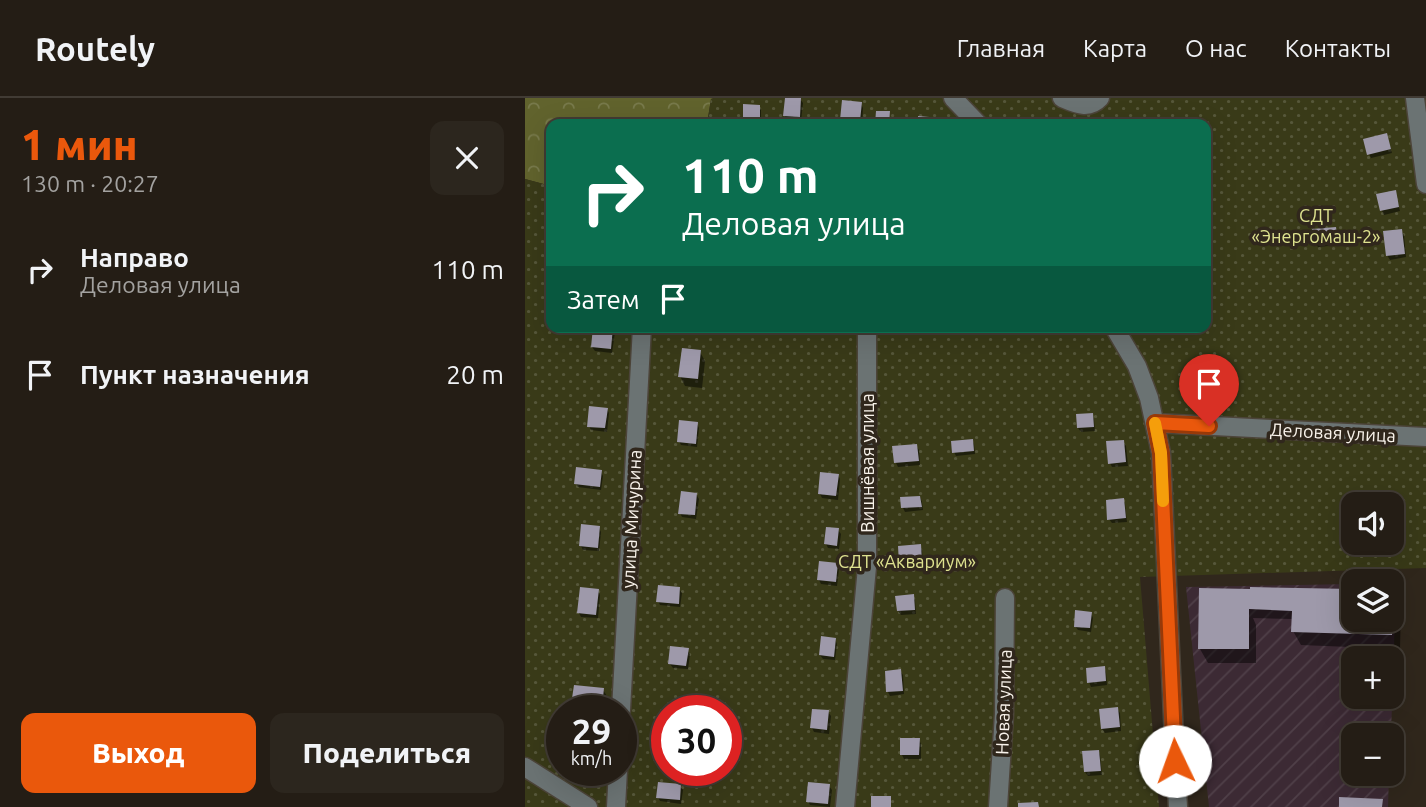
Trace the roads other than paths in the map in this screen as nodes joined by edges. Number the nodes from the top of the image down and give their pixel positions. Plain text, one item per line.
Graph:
1 (953, 98) edge
2 (1062, 98) edge
3 (1100, 98) edge
4 (1415, 98) edge
5 (973, 119) edge
6 (1426, 184) edge
7 (642, 333) edge
8 (867, 333) edge
9 (1118, 333) edge
10 (1155, 423) junction
11 (1426, 437) edge
12 (1005, 598) dead end
13 (622, 695) edge
14 (525, 767) edge
15 (617, 786) edge
16 (588, 807) edge
17 (616, 807) edge
18 (845, 807) edge
19 (999, 807) edge
20 (1178, 807) edge

1 - 5 street
2 - 3 street
4 - 6 street
7 - 13 street, улица Мичурина
8 - 18 street, Вишнёвая улица
9 - 10 street
10 - 11 street, Деловая улица
10 - 20 street
12 - 19 street, Новая улица
14 - 16 street
15 - 17 street

